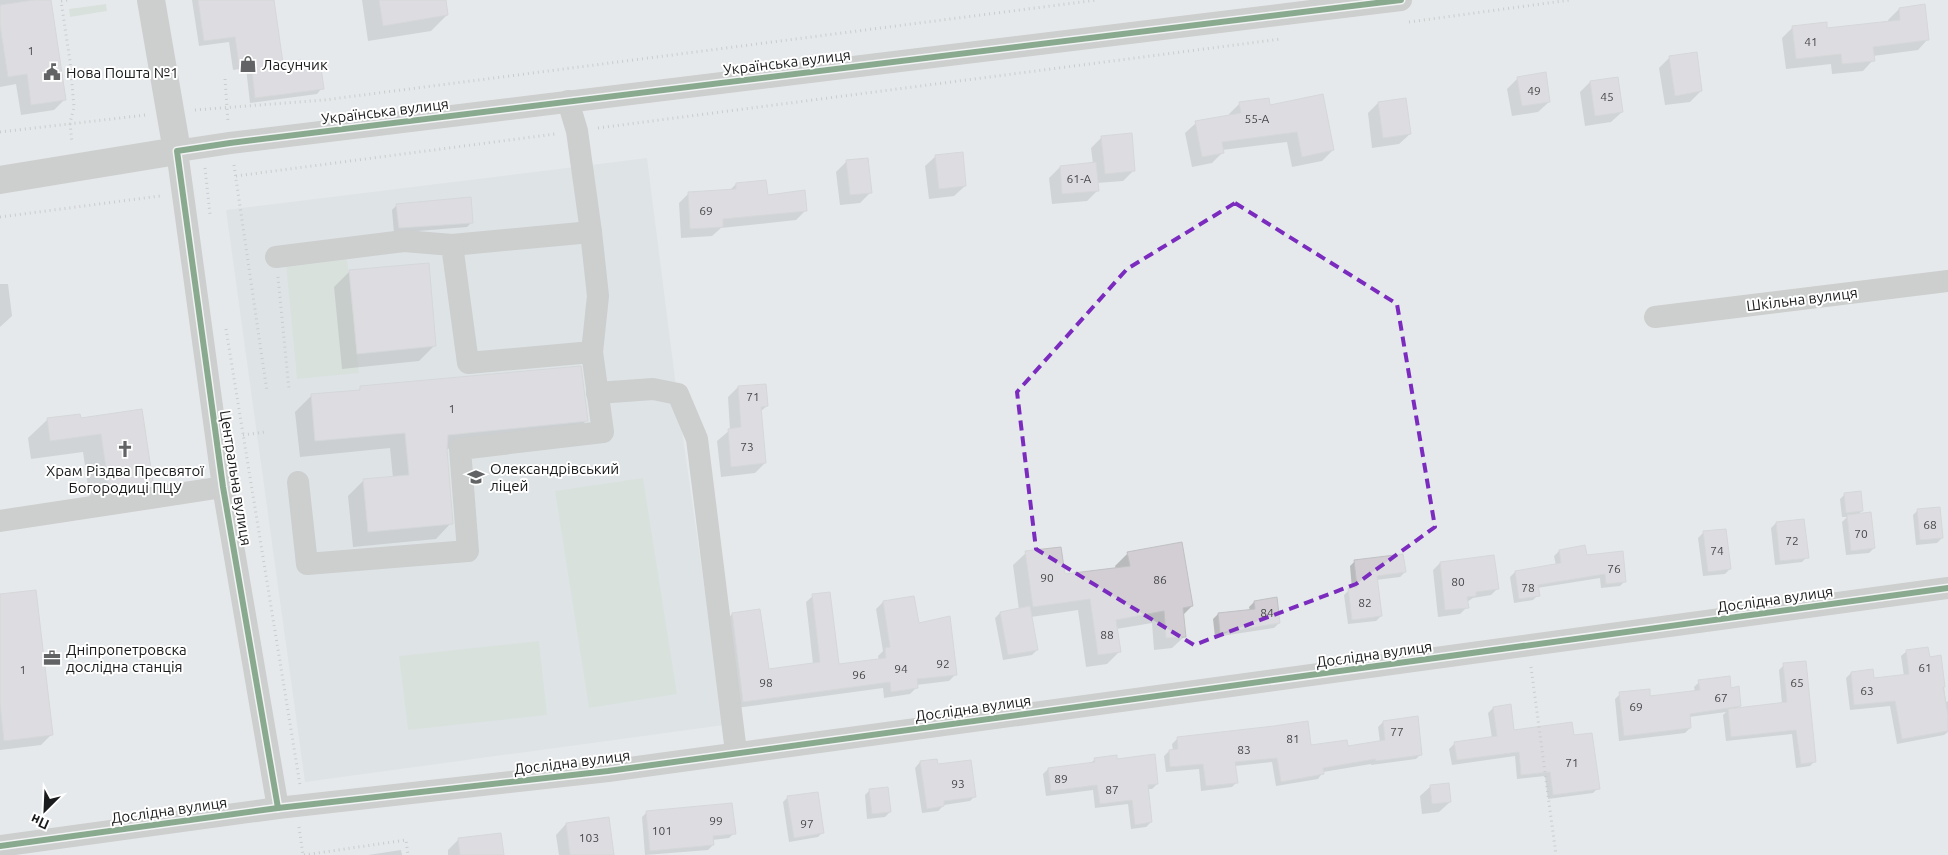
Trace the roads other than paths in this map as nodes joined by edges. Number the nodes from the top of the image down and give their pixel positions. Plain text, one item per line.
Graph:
1 (151, 0) edge
2 (1401, 0) edge
3 (568, 101) junction
4 (190, 150) junction
5 (0, 180) edge
6 (591, 232) junction
7 (452, 245) junction
8 (276, 257) road end
9 (1948, 281) edge
10 (1656, 317) dead end
11 (592, 352) junction
12 (598, 393) junction
13 (298, 482) dead end
14 (223, 487) junction
15 (0, 521) edge
16 (1948, 588) edge
17 (736, 752) junction
18 (287, 807) junction
19 (1, 849) edge

1 - 4 main road, Центральна вулиця
2 - 3 street, Українська вулиця
3 - 4 street, Українська вулиця
3 - 6 street
4 - 5 main road, Українська вулиця
4 - 14 street, Центральна вулиця
6 - 7 street
6 - 11 street
7 - 8 street
7 - 11 street
9 - 10 street, Шкільна вулиця
11 - 12 street
12 - 13 street
12 - 17 street
14 - 15 street
14 - 18 street, Центральна вулиця
16 - 17 street, Дослідна вулиця
17 - 18 street, Дослідна вулиця
18 - 19 street, Дослідна вулиця

